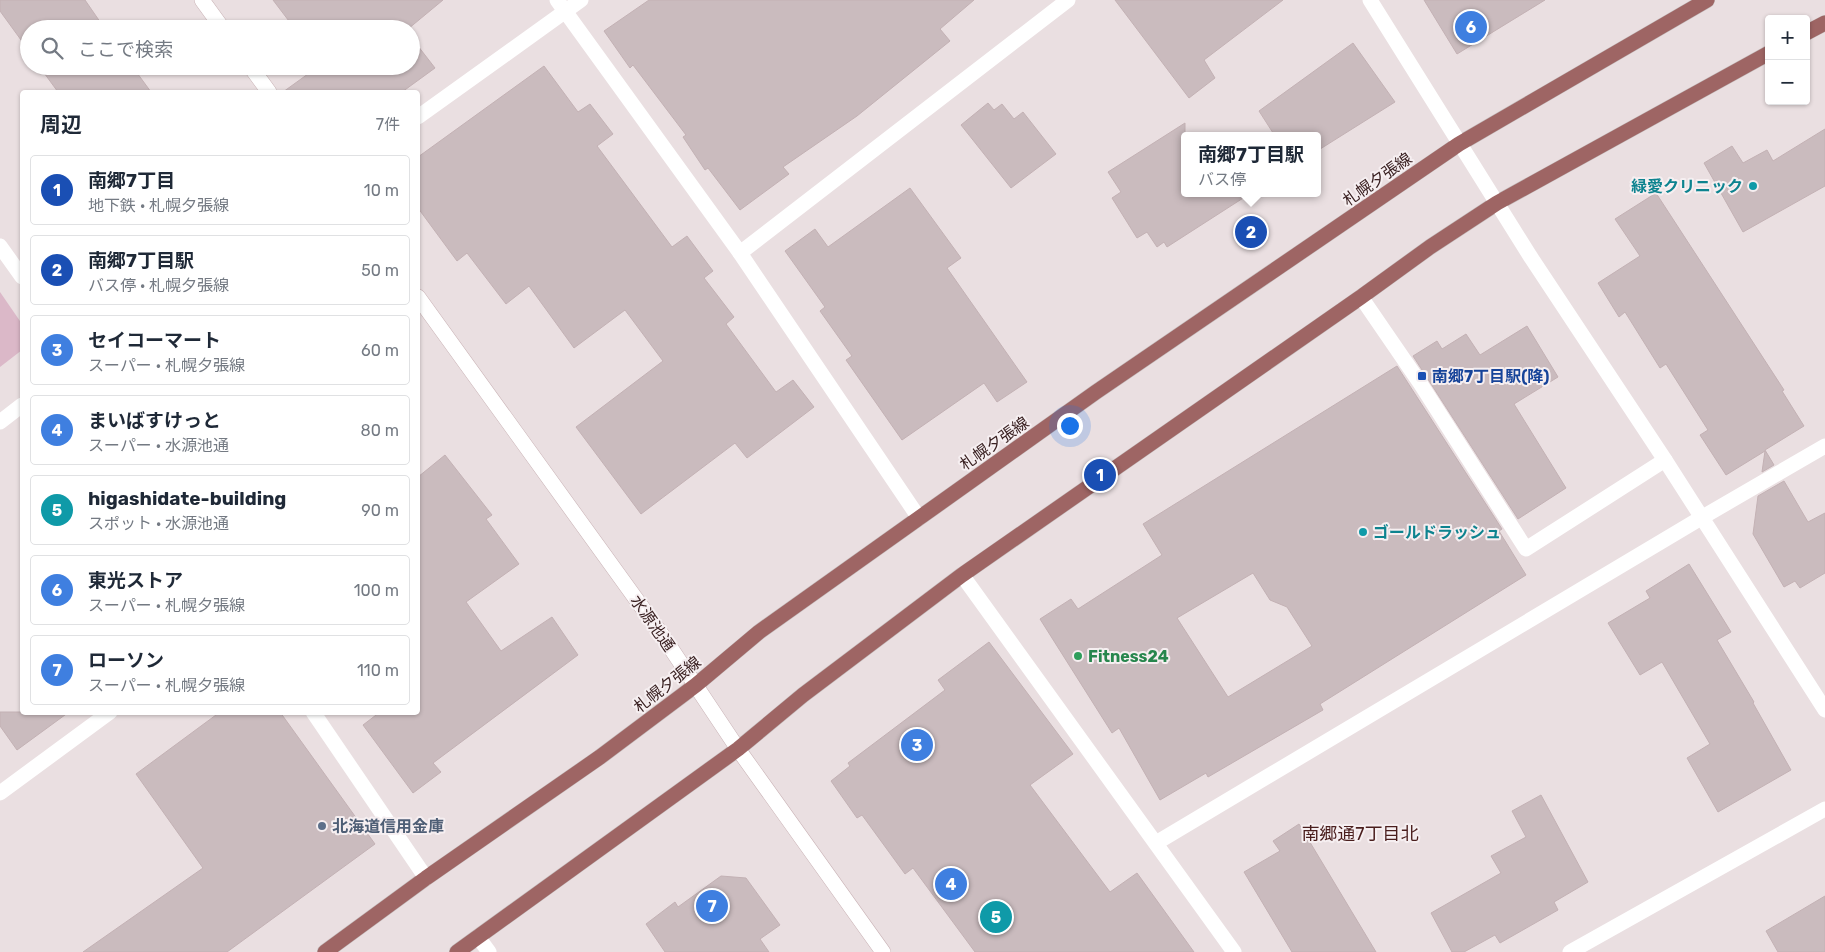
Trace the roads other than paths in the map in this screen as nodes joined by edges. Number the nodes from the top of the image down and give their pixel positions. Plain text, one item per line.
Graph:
1 (202, 0) edge
2 (580, 0) edge
3 (1068, 0) edge
4 (1370, 0) edge
5 (1707, 0) edge
6 (562, 6) edge
7 (216, 20) edge
8 (1825, 23) edge
9 (1810, 31) edge
10 (1765, 55) edge
11 (257, 75) edge
12 (268, 90) edge
13 (420, 115) edge
14 (1459, 144) junction
15 (1497, 203) junction
16 (0, 246) edge
17 (740, 253) junction
18 (20, 274) edge
19 (1361, 297) junction
20 (420, 300) edge
21 (20, 407) edge
22 (0, 422) edge
23 (1825, 446) edge
24 (1665, 460) junction
25 (919, 518) junction
26 (1701, 518) junction
27 (962, 575) junction
28 (696, 685) junction
29 (1825, 710) edge
30 (106, 715) edge
31 (315, 715) edge
32 (738, 749) junction
33 (0, 792) edge
34 (1825, 809) edge
35 (1156, 843) junction
36 (426, 878) junction
37 (478, 937) junction
38 (325, 952) edge
39 (457, 952) edge
40 (489, 952) edge
41 (883, 952) edge
42 (1234, 952) edge
43 (1570, 952) edge

1 - 7 street
2 - 6 street
3 - 17 street
4 - 14 street
5 - 14 main road, 札幌夕張線
6 - 13 street
6 - 17 street
8 - 9 main road
10 - 15 main road
11 - 12 street
14 - 15 street
14 - 25 main road, 札幌夕張線
15 - 19 main road
15 - 24 street
16 - 18 street
17 - 25 street
19 - 24 street
19 - 27 main road
20 - 28 street, 水源池通
21 - 22 street
23 - 26 street
24 - 26 street
25 - 28 main road, 札幌夕張線
26 - 29 street
26 - 35 street
27 - 32 main road
27 - 35 street
28 - 32 street, 水源池通
28 - 36 main road, 札幌夕張線
30 - 33 street
31 - 36 street
32 - 37 main road
32 - 41 street, 水源池通
34 - 43 street
35 - 42 street
36 - 38 main road, 札幌夕張線
37 - 39 main road
37 - 40 street

